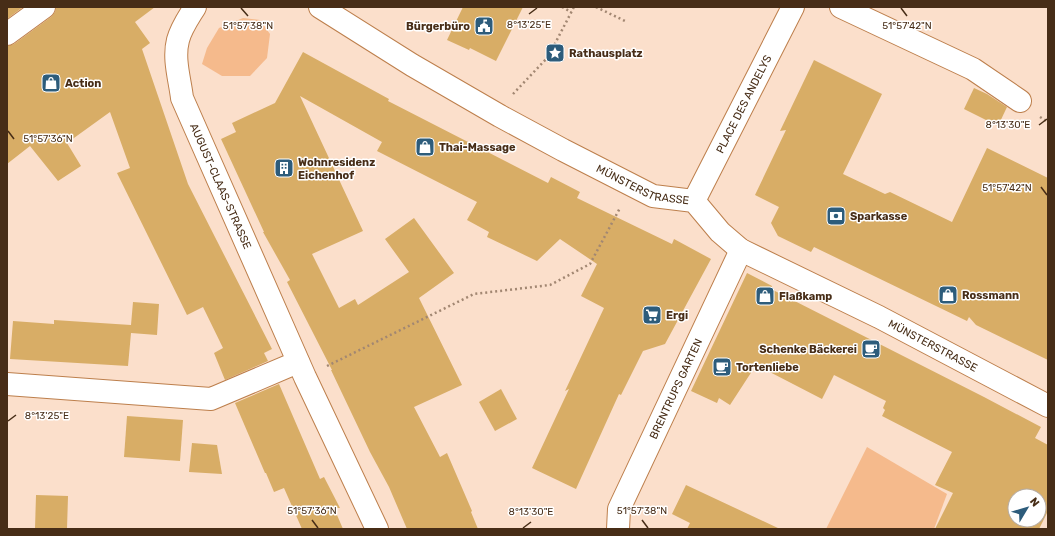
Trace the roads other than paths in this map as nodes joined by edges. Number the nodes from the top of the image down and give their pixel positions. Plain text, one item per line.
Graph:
1 (44, 7) edge
2 (195, 7) edge
3 (320, 7) edge
4 (792, 7) edge
5 (841, 7) edge
6 (7, 34) edge
7 (1020, 101) dead end
8 (694, 202) junction
9 (741, 250) junction
10 (302, 369) junction
11 (7, 384) edge
12 (1048, 406) edge
13 (378, 529) edge
14 (618, 529) edge

1 - 6 street
2 - 10 street, AUGUST-CLAAS-STRASSE
3 - 8 street, MÜNSTERSTRASSE
4 - 8 street, PLACE DES ANDELYS
5 - 7 street
8 - 9 street, MÜNSTERSTRASSE
9 - 12 street, MÜNSTERSTRASSE
9 - 14 street, BRENTRUPS GARTEN
10 - 11 street
10 - 13 street, AUGUST-CLAAS-STRASSE

